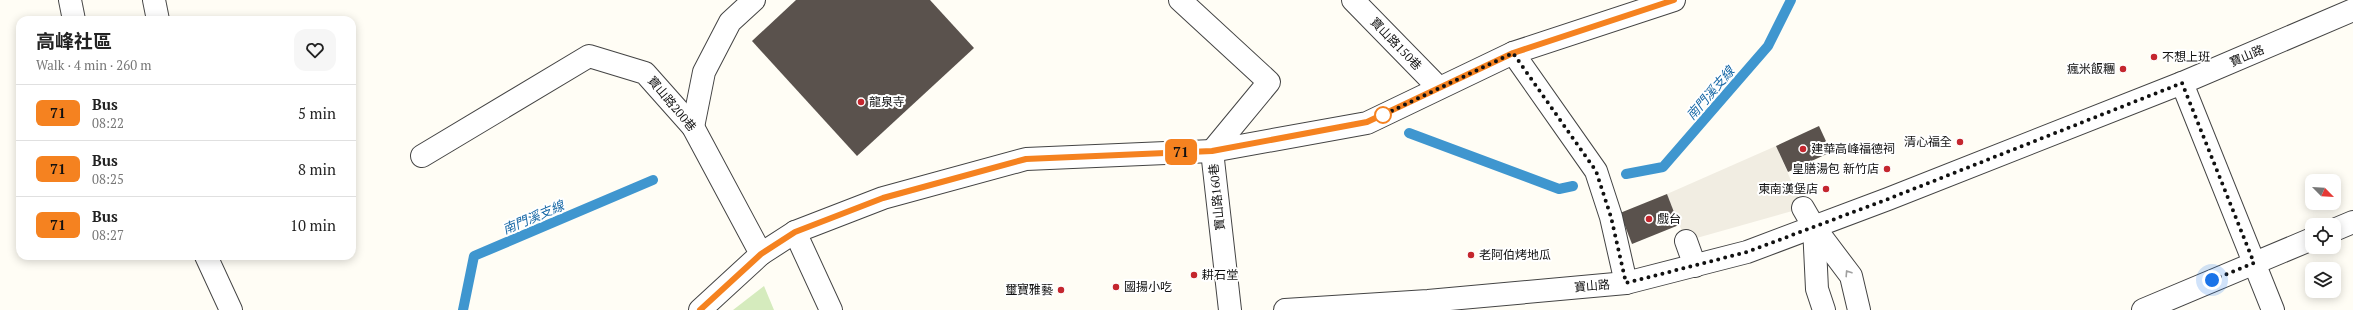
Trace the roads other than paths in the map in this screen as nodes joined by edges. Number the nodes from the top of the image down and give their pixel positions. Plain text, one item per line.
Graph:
1 (70, 0) edge
2 (154, 0) edge
3 (754, 0) edge
4 (1180, 0) edge
5 (1353, 0) edge
6 (1674, 0) edge
7 (2353, 10) edge
8 (73, 16) edge
9 (157, 16) edge
10 (1513, 53) junction
11 (2182, 83) junction
12 (1439, 88) junction
13 (693, 127) junction
14 (1212, 151) junction
15 (422, 156) dead end
16 (1803, 208) dead end
17 (2353, 222) edge
18 (1814, 227) junction
19 (2341, 227) edge
20 (795, 232) junction
21 (1686, 241) dead end
22 (2305, 242) edge
23 (761, 254) junction
24 (208, 260) edge
25 (2254, 263) junction
26 (1695, 266) junction
27 (1626, 283) junction
28 (1429, 305) edge
29 (231, 310) edge
30 (700, 310) edge
31 (831, 310) edge
32 (1230, 310) edge
33 (1285, 310) edge
34 (1824, 310) edge
35 (1858, 310) edge
36 (2143, 310) edge
37 (2273, 310) edge

1 - 8 street
2 - 9 street
3 - 13 street
4 - 14 street, 寶山路160巷
5 - 12 street, 寶山路150巷
6 - 10 street
7 - 11 street, 寶山路
10 - 12 street
10 - 27 street
11 - 18 street, 寶山路
11 - 25 street
12 - 14 street
13 - 15 street, 寶山路200巷
13 - 23 street, 寶山路200巷
14 - 20 street
14 - 32 street, 寶山路160巷
16 - 18 street
17 - 19 street
18 - 26 street, 寶山路
18 - 34 street
35 -> 18 street
20 - 23 street
20 - 31 street
21 - 26 street
22 - 25 street
23 - 30 street
24 - 29 street
25 - 36 street
25 - 37 street
26 - 27 street, 寶山路
27 - 28 street, 寶山路
28 - 33 street, 寶山路

